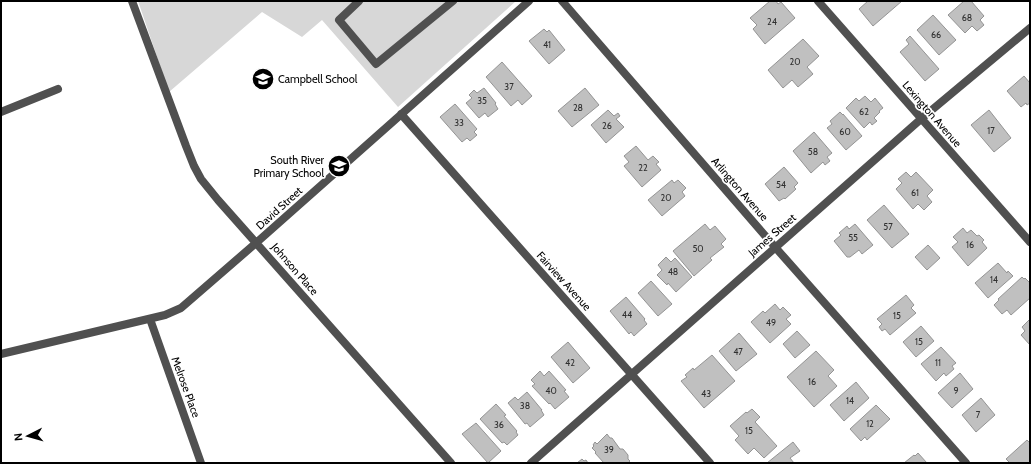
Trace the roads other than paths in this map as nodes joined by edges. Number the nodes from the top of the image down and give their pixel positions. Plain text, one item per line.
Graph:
1 (132, 1) edge
2 (359, 1) edge
3 (453, 1) edge
4 (529, 1) edge
5 (562, 1) edge
6 (818, 1) edge
7 (1030, 28) edge
8 (58, 89) dead end
9 (1, 112) edge
10 (401, 114) junction
11 (921, 119) junction
12 (256, 242) junction
13 (1030, 242) edge
14 (775, 247) junction
15 (150, 319) junction
16 (1, 354) edge
17 (632, 374) junction
18 (201, 463) edge
19 (451, 463) edge
20 (531, 463) edge
21 (710, 463) edge
22 (966, 463) edge

1 - 12 street, Johnson Place
2 - 3 street
4 - 10 street, David Street
5 - 14 street, Arlington Avenue
6 - 11 street, Lexington Avenue
7 - 11 street, James Street
8 - 9 street
10 - 12 street, David Street
10 - 17 street, Fairview Avenue
11 - 13 street, Lexington Avenue
11 - 14 street, James Street
12 - 15 street, David Street
12 - 19 street, Johnson Place
14 - 17 street, James Street
14 - 22 street, Arlington Avenue
15 - 16 street, David Street
15 - 18 street, Melrose Place
17 - 20 street, James Street
17 - 21 street, Fairview Avenue

